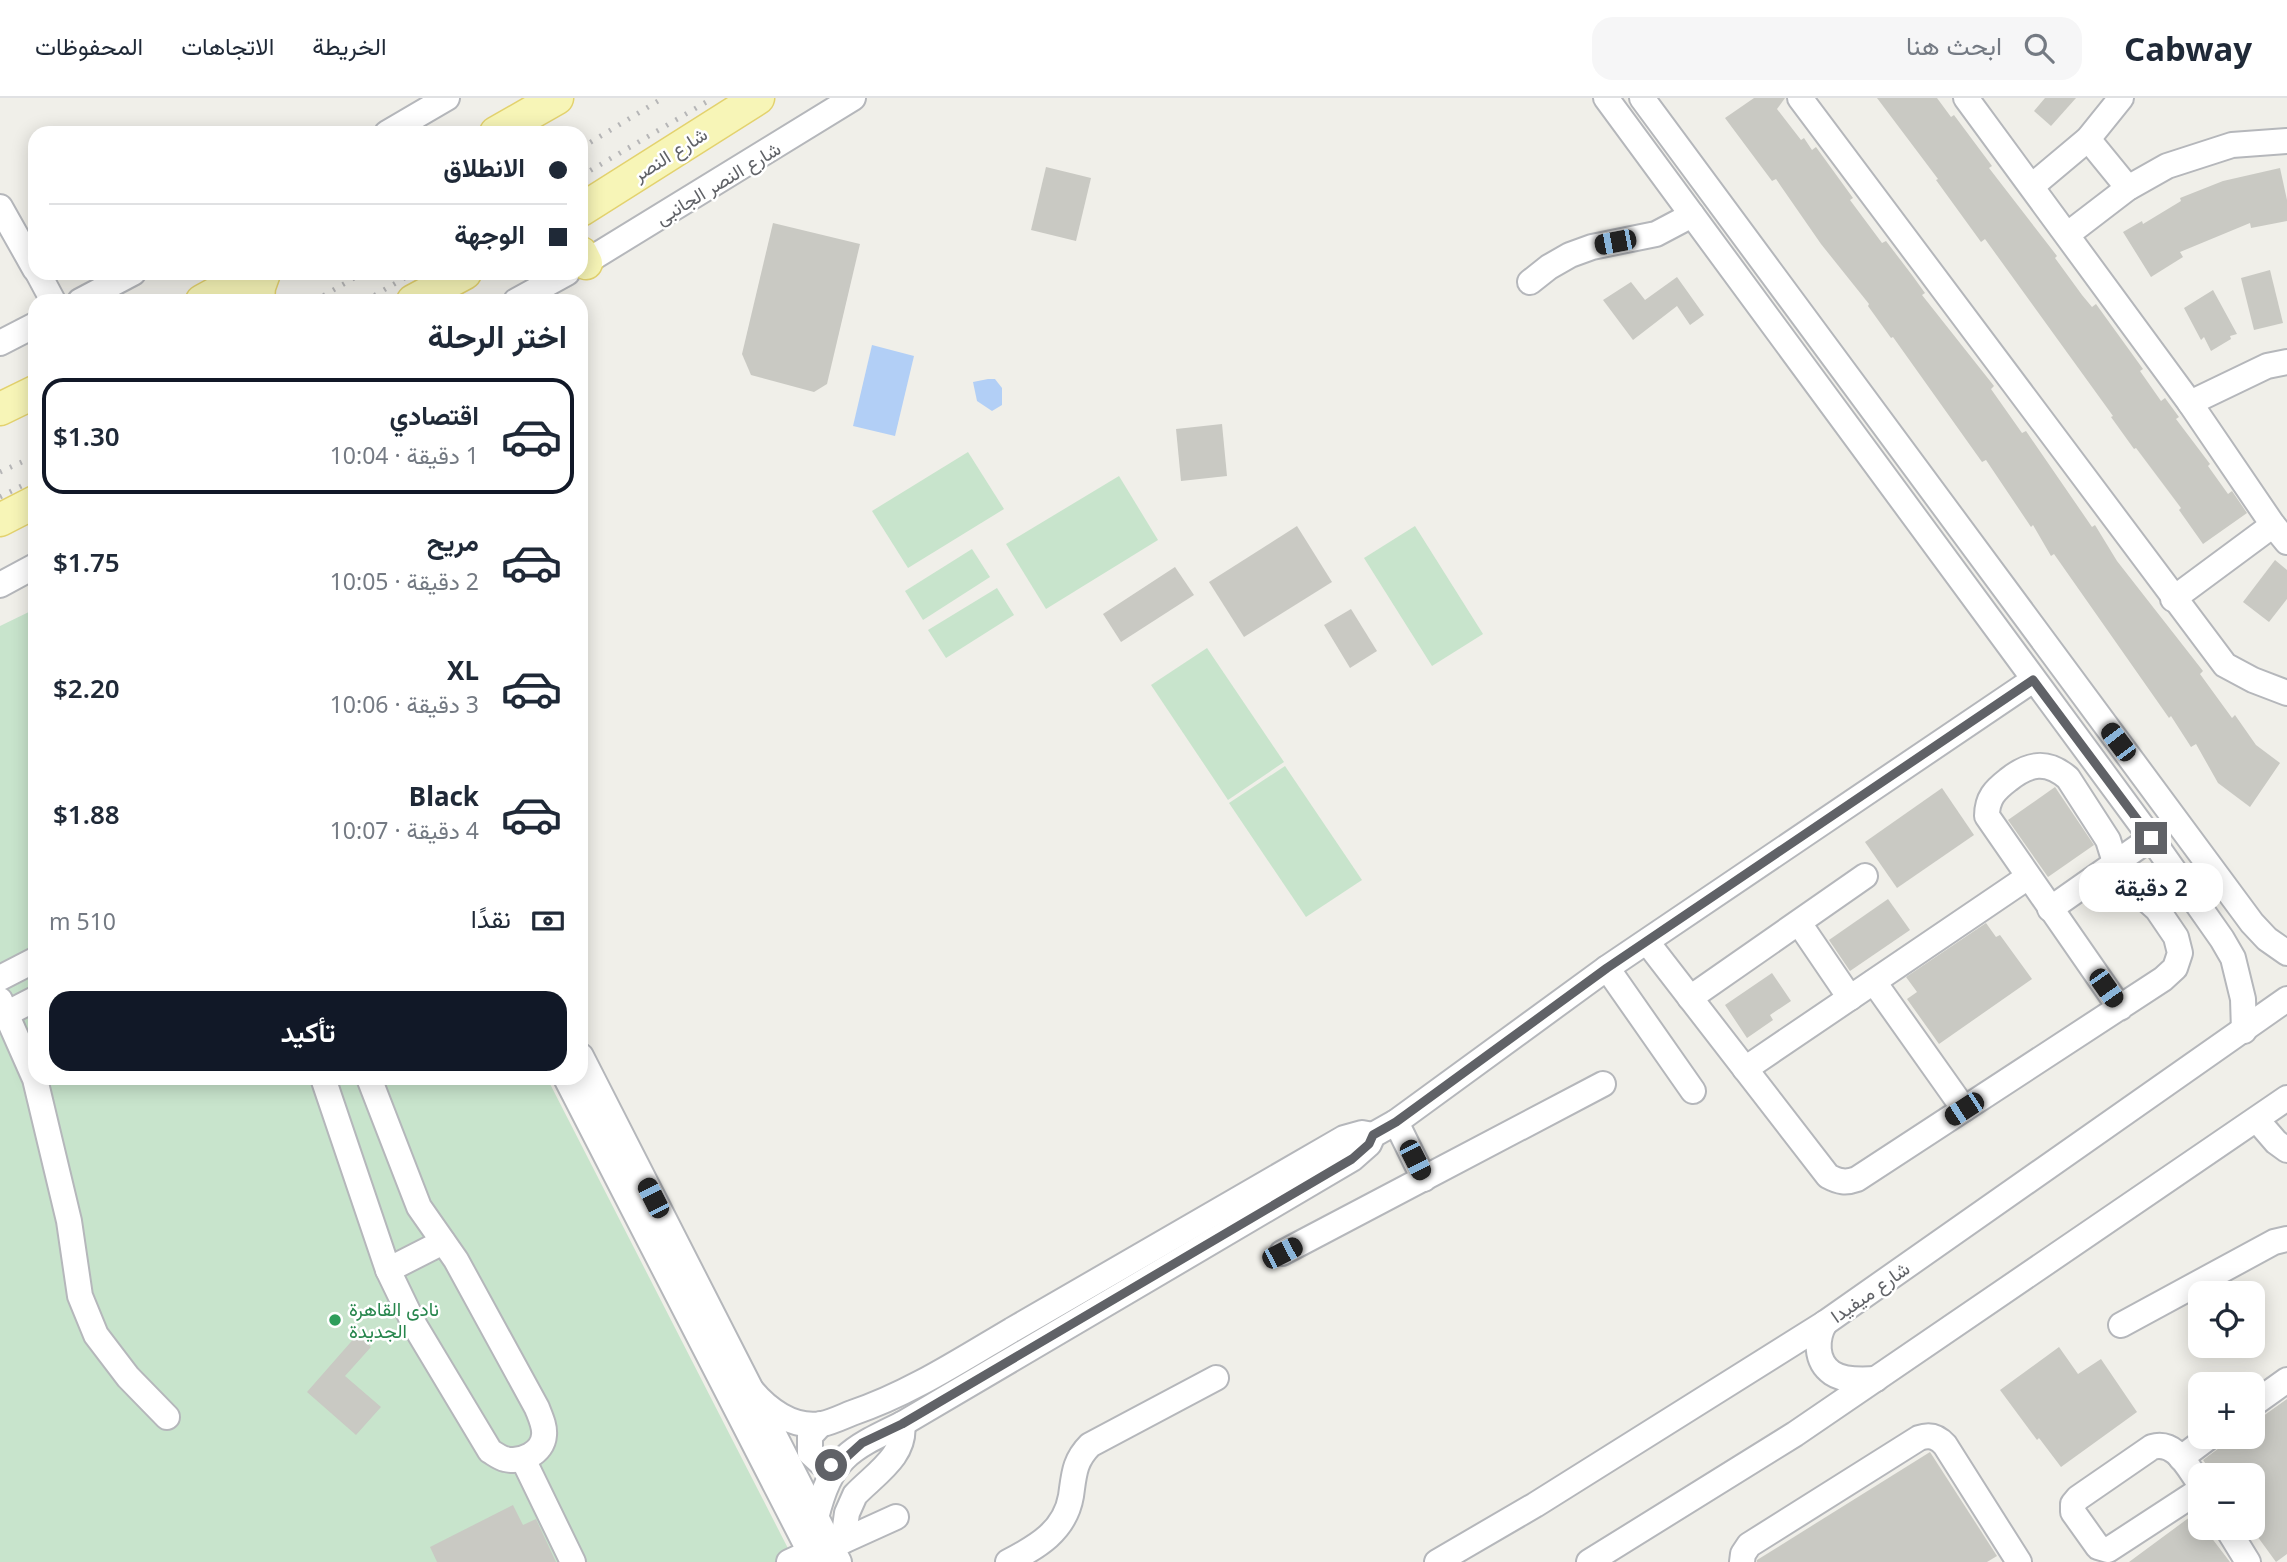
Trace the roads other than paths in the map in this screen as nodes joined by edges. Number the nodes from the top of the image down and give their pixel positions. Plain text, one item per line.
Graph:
1 (447, 98) edge
2 (557, 98) edge
3 (758, 98) edge
4 (853, 98) edge
5 (1606, 98) edge
6 (1642, 98) edge
7 (1800, 98) edge
8 (1966, 98) edge
9 (2121, 98) edge
10 (399, 126) edge
11 (508, 126) edge
12 (2088, 139) junction
13 (2287, 141) edge
14 (2032, 186) junction
15 (2128, 188) junction
16 (588, 206) edge
17 (0, 207) edge
18 (1692, 215) junction
19 (2067, 233) junction
20 (28, 256) edge
21 (588, 259) edge
22 (120, 280) edge
23 (240, 280) edge
24 (453, 280) edge
25 (552, 280) edge
26 (1530, 282) dead end
27 (93, 294) edge
28 (215, 294) edge
29 (426, 294) edge
30 (528, 294) edge
31 (28, 329) edge
32 (0, 343) edge
33 (2287, 362) edge
34 (28, 395) edge
35 (2190, 403) junction
36 (0, 409) edge
37 (28, 506) edge
38 (0, 520) edge
39 (2280, 533) edge
40 (28, 570) edge
41 (0, 585) edge
42 (2173, 599) junction
43 (2033, 680) junction
44 (2287, 693) edge
45 (2150, 787) junction
46 (2125, 805) junction
47 (2151, 838) junction
48 (2114, 864) junction
49 (1865, 876) dead end
50 (2028, 877) junction
51 (2050, 909) junction
52 (1799, 923) junction
53 (2267, 939) junction
54 (1647, 942) junction
55 (2287, 953) edge
56 (2234, 958) junction
57 (28, 964) edge
58 (1607, 968) junction
59 (0, 978) edge
60 (1874, 982) junction
61 (1690, 998) junction
62 (1850, 998) junction
63 (2287, 999) edge
64 (28, 1001) edge
65 (2120, 1008) junction
66 (2, 1010) edge
67 (2244, 1031) junction
68 (28, 1064) edge
69 (1745, 1069) junction
70 (588, 1070) edge
71 (1603, 1084) dead end
72 (36, 1085) edge
73 (325, 1085) edge
74 (372, 1085) edge
75 (570, 1085) edge
76 (1693, 1091) dead end
77 (2287, 1098) edge
78 (1964, 1109) junction
79 (2257, 1120) junction
80 (1396, 1122) junction
81 (1373, 1135) junction
82 (2287, 1150) edge
83 (1424, 1179) junction
84 (2287, 1239) edge
85 (443, 1242) junction
86 (1282, 1253) dead end
87 (388, 1270) junction
88 (1825, 1323) junction
89 (2121, 1325) dead end
90 (1216, 1378) dead end
91 (1876, 1380) junction
92 (2287, 1380) edge
93 (749, 1387) junction
94 (2265, 1396) edge
95 (167, 1417) dead end
96 (821, 1424) junction
97 (902, 1424) junction
98 (2192, 1449) edge
99 (2180, 1458) junction
100 (523, 1459) junction
101 (839, 1464) junction
102 (2188, 1468) edge
103 (2188, 1498) edge
104 (896, 1517) dead end
105 (816, 1518) junction
106 (2234, 1540) edge
107 (821, 1554) edge
108 (573, 1562) edge
109 (1008, 1562) edge
110 (1437, 1562) edge
111 (1589, 1562) edge
112 (1742, 1562) edge
113 (2019, 1562) edge
114 (2248, 1562) edge

1 - 10 street
2 - 11 main road
3 - 16 main road, شارع النصر
4 - 21 street, شارع النصر الجانبى
5 - 18 street
6 - 45 street
7 - 42 street
8 - 14 street
9 - 12 street
12 - 14 street
12 - 15 street
13 - 15 street
14 - 19 street
15 - 19 street
17 - 20 street
18 - 26 street
18 - 43 street
19 - 35 street
22 - 27 street
23 - 28 main road
24 - 29 main road
25 - 30 street, شارع النصر الجانبى
31 - 32 street
33 - 35 street
34 - 36 main road
35 - 39 street
37 - 38 main road
39 - 42 street
40 - 41 street
42 - 44 street
43 - 46 street
43 - 54 street
45 - 46 street
45 - 53 street
46 - 47 street
47 - 48 street
47 - 56 street
48 - 50 street
48 - 51 street
48 - 65 street
49 - 52 street
50 - 51 street
50 - 60 street
51 - 65 street
52 - 61 street
52 - 62 street
53 - 55 street
53 - 56 street
54 - 58 street
54 - 61 street
56 - 67 street
57 - 59 street
58 - 76 street
58 - 80 street
60 - 62 street
60 - 78 street
61 - 69 street
62 - 69 street
63 - 67 street, شارع ميفيدا
64 - 66 street
65 - 78 street
66 - 68 street
67 - 88 street, شارع ميفيدا
69 - 78 street
70 - 93 street
71 - 83 street
72 - 95 street
73 - 87 street
74 - 85 street
75 - 107 street
77 - 79 street
79 - 82 street
79 - 91 street
80 - 81 street
80 - 83 street
81 - 96 street
81 - 97 street
83 - 86 street
84 - 89 street
85 - 87 street
85 - 100 street
87 - 100 street
88 - 91 street
88 - 110 street, شارع ميفيدا
90 - 109 street
91 - 111 street
92 - 94 street
93 - 96 street
93 - 105 street
96 - 101 street
97 - 101 street
97 - 107 street
98 - 99 street
99 - 102 street
99 - 103 street
100 - 108 street
101 - 105 street
104 - 107 street
105 - 107 street
106 - 114 street
112 - 113 street

